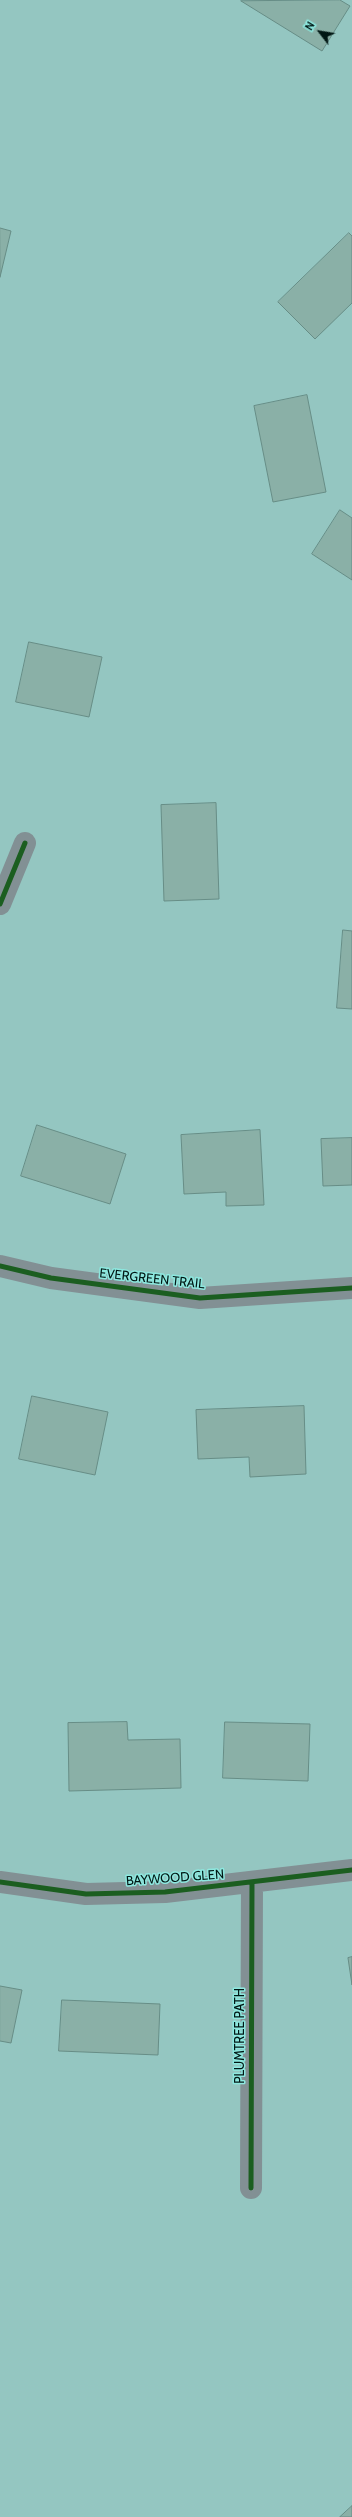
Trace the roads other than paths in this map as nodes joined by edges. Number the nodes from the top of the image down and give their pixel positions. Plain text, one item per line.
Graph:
1 (25, 843) dead end
2 (0, 904) edge
3 (0, 1266) edge
4 (352, 1288) edge
5 (352, 1870) edge
6 (0, 1882) edge
7 (252, 1884) junction
8 (251, 2188) dead end

1 - 2 street
3 - 4 street, EVERGREEN TRAIL
5 - 7 street, BAYWOOD GLEN
6 - 7 street, BAYWOOD GLEN
7 - 8 street, PLUMTREE PATH

